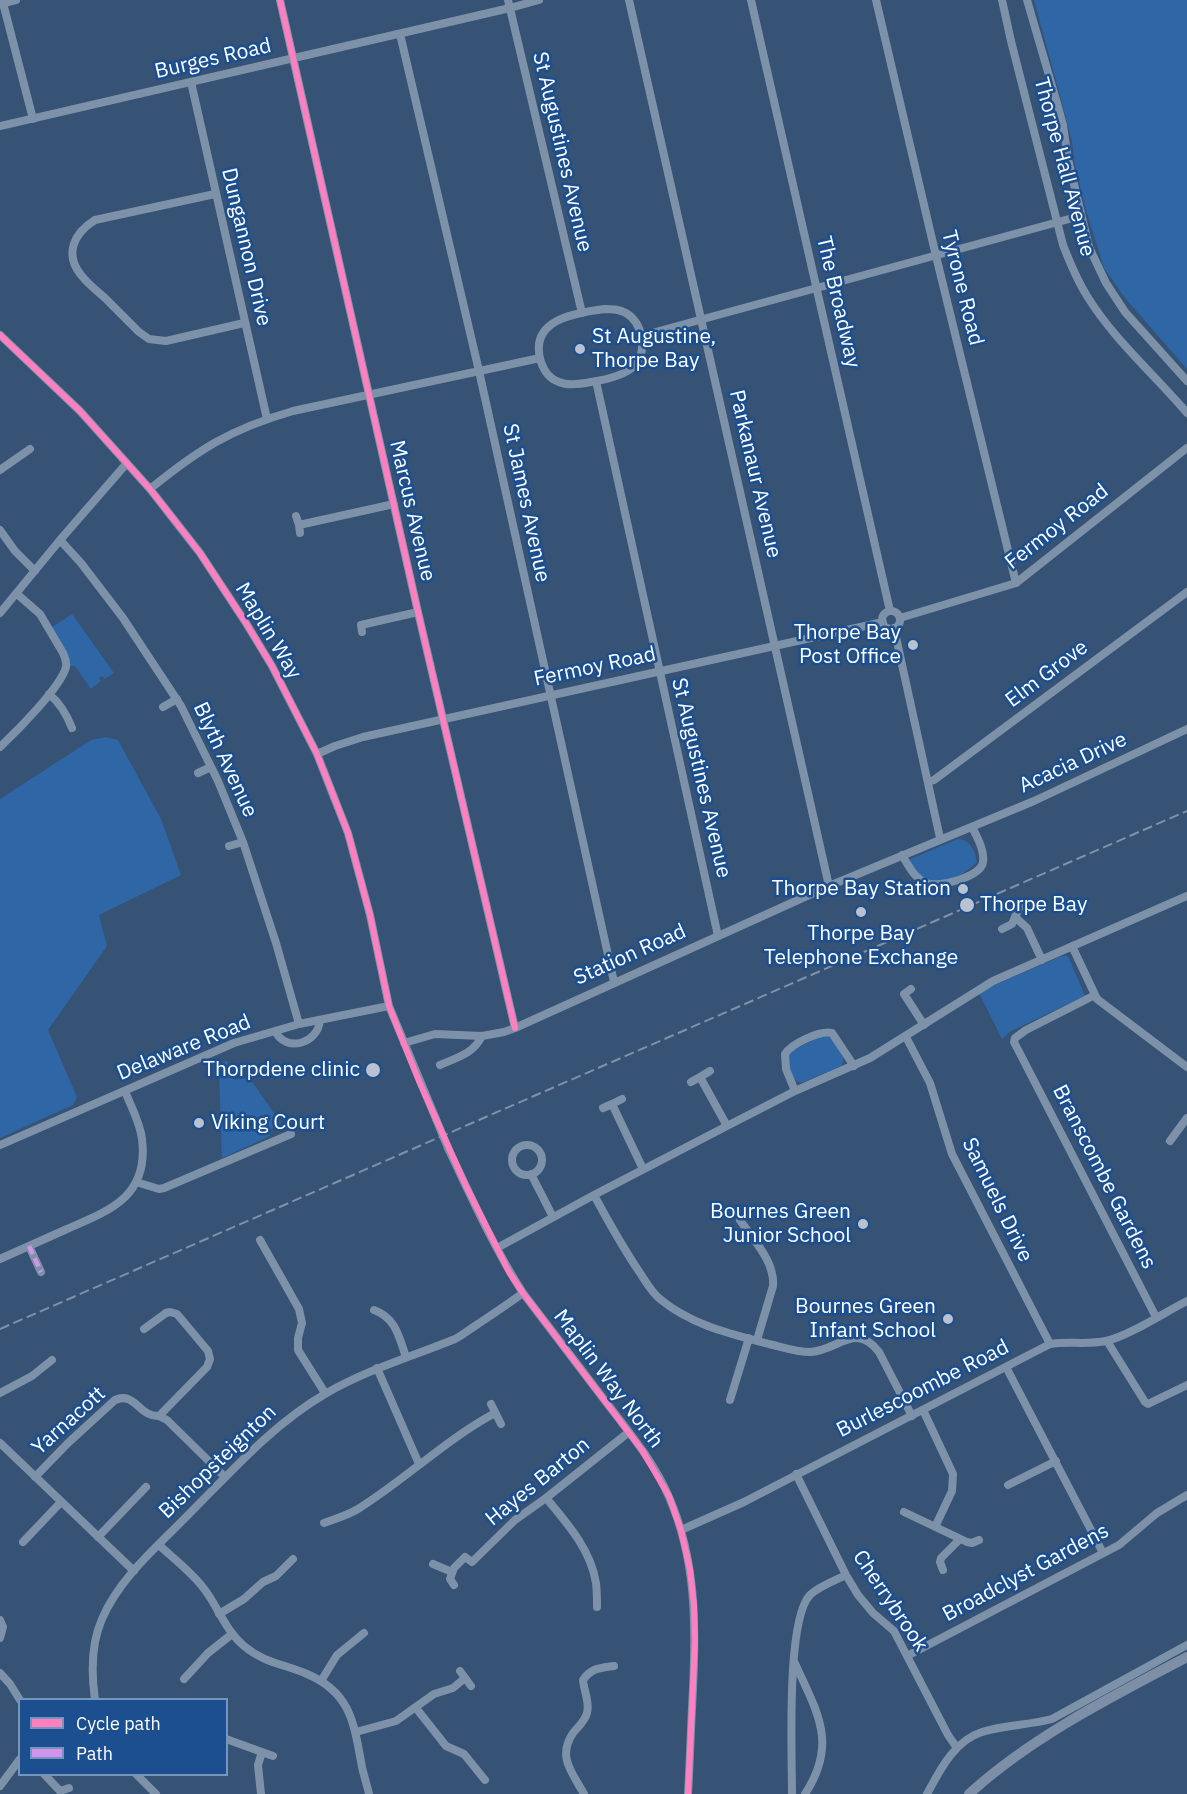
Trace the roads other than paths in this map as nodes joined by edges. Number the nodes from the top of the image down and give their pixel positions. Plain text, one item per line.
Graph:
1 (16, 0) edge
2 (280, 0) edge
3 (539, 0) edge
4 (629, 0) edge
5 (751, 0) edge
6 (876, 0) edge
7 (1002, 0) edge
8 (1027, 0) edge
9 (2, 3) edge
10 (509, 4) edge
11 (400, 34) junction
12 (293, 58) junction
13 (190, 82) junction
14 (33, 119) junction
15 (0, 126) edge
16 (215, 194) junction
17 (1080, 216) junction
18 (1058, 223) junction
19 (936, 256) junction
20 (816, 288) junction
21 (582, 313) junction
22 (702, 320) junction
23 (244, 323) junction
24 (0, 335) edge
25 (641, 336) junction
26 (540, 358) junction
27 (479, 371) junction
28 (596, 381) junction
29 (1187, 381) edge
30 (369, 396) junction
31 (1187, 413) edge
32 (267, 419) junction
33 (1187, 448) edge
34 (30, 449) dead end
35 (127, 463) junction
36 (0, 470) edge
37 (150, 489) junction
38 (394, 504) junction
39 (296, 516) dead end
40 (0, 530) edge
41 (60, 540) junction
42 (35, 571) junction
43 (1016, 583) junction
44 (1187, 592) edge
45 (17, 594) junction
46 (890, 611) junction
47 (418, 612) junction
48 (0, 614) edge
49 (900, 618) junction
50 (883, 622) junction
51 (361, 624) dead end
52 (894, 628) junction
53 (775, 646) junction
54 (659, 671) junction
55 (49, 694) junction
56 (550, 695) junction
57 (177, 699) junction
58 (163, 706) dead end
59 (443, 718) junction
60 (72, 728) dead end
61 (1187, 729) edge
62 (0, 747) edge
63 (317, 754) junction
64 (211, 767) junction
65 (198, 773) dead end
66 (928, 782) junction
67 (972, 827) junction
68 (940, 838) junction
69 (243, 842) junction
70 (229, 846) dead end
71 (902, 855) junction
72 (829, 886) junction
73 (1187, 896) edge
74 (791, 902) joint
75 (1026, 903) dead end
76 (1015, 917) junction
77 (1002, 929) dead end
78 (718, 936) junction
79 (1072, 946) junction
80 (1042, 960) junction
81 (614, 982) junction
82 (904, 994) dead end
83 (1095, 995) junction
84 (389, 1006) junction
85 (320, 1020) junction
86 (299, 1024) junction
87 (924, 1025) junction
88 (515, 1028) junction
89 (275, 1031) junction
90 (482, 1036) junction
91 (906, 1036) junction
92 (404, 1043) junction
93 (440, 1065) dead end
94 (854, 1066) junction
95 (1187, 1067) edge
96 (710, 1071) dead end
97 (699, 1077) junction
98 (691, 1082) dead end
99 (125, 1091) junction
100 (795, 1091) junction
101 (622, 1099) dead end
102 (612, 1104) junction
103 (603, 1108) dead end
104 (1187, 1118) edge
105 (727, 1126) junction
106 (291, 1134) dead end
107 (1170, 1141) dead end
108 (0, 1145) edge
109 (644, 1169) junction
110 (531, 1174) dead end
111 (136, 1182) junction
112 (594, 1195) junction
113 (553, 1217) junction
114 (740, 1220) dead end
115 (260, 1240) dead end
116 (29, 1246) junction
117 (497, 1248) junction
118 (0, 1259) edge
119 (41, 1272) dead end
120 (523, 1293) junction
121 (1187, 1301) edge
122 (374, 1310) dead end
123 (1156, 1317) junction
124 (144, 1329) dead end
125 (753, 1339) junction
126 (1107, 1341) junction
127 (1050, 1344) junction
128 (406, 1357) junction
129 (52, 1360) dead end
130 (1006, 1367) junction
131 (377, 1368) junction
132 (1187, 1385) edge
133 (0, 1393) edge
134 (325, 1393) junction
135 (729, 1400) dead end
136 (491, 1404) dead end
137 (922, 1410) junction
138 (495, 1413) junction
139 (159, 1416) junction
140 (912, 1416) junction
141 (501, 1424) dead end
142 (629, 1432) junction
143 (0, 1443) edge
144 (1056, 1461) junction
145 (419, 1464) junction
146 (796, 1474) junction
147 (35, 1477) junction
148 (225, 1477) junction
149 (1008, 1485) dead end
150 (146, 1487) dead end
151 (1187, 1495) edge
152 (546, 1498) junction
153 (61, 1502) junction
154 (904, 1512) dead end
155 (324, 1523) dead end
156 (935, 1527) junction
157 (681, 1530) junction
158 (98, 1537) junction
159 (960, 1539) junction
160 (979, 1540) dead end
161 (23, 1542) dead end
162 (159, 1545) junction
163 (1103, 1553) junction
164 (293, 1558) dead end
165 (434, 1564) dead end
166 (943, 1570) dead end
167 (134, 1571) junction
168 (452, 1572) junction
169 (846, 1575) junction
170 (454, 1585) dead end
171 (597, 1607) dead end
172 (219, 1614) junction
173 (0, 1620) edge
174 (364, 1633) dead end
175 (232, 1634) junction
176 (0, 1638) edge
177 (1187, 1645) edge
178 (907, 1656) junction
179 (1187, 1657) edge
180 (794, 1658) junction
181 (614, 1666) dead end
182 (460, 1671) dead end
183 (0, 1674) edge
184 (184, 1678) dead end
185 (465, 1678) junction
186 (321, 1681) junction
187 (804, 1683) junction
188 (792, 1685) junction
189 (471, 1686) dead end
190 (19, 1698) edge
191 (95, 1698) edge
192 (416, 1708) junction
193 (356, 1732) junction
194 (228, 1740) edge
195 (957, 1748) junction
196 (262, 1752) junction
197 (273, 1756) dead end
198 (18, 1762) edge
199 (46, 1776) edge
200 (138, 1776) edge
201 (485, 1780) dead end
202 (0, 1786) edge
203 (69, 1788) dead end
204 (156, 1794) edge
205 (261, 1794) edge
206 (369, 1794) edge
207 (584, 1794) edge
208 (688, 1794) edge
209 (793, 1794) edge
210 (805, 1794) edge
211 (927, 1794) edge
212 (969, 1794) edge

1 - 9 street
2 - 12 street, Marcus Avenue
3 - 10 street, Burges Road
4 - 22 street, Parkanaur Avenue
5 - 20 street, The Broadway
6 - 19 street, Tyrone Road
7 - 18 street, Thorpe Hall Avenue
8 - 17 street, Thorpe Hall Avenue
9 - 14 street
10 - 11 street, Burges Road
10 - 21 street, St Augustines Avenue
11 - 12 street, Burges Road
11 - 27 street, St James Avenue
12 - 13 street, Burges Road
12 - 30 street, Marcus Avenue
13 - 14 street, Burges Road
13 - 16 street, Dungannon Drive
14 - 15 street, Burges Road
16 - 23 street, Dungannon Drive
16 - 23 street
17 - 18 street
17 - 29 street, Thorpe Hall Avenue
18 - 19 street
18 - 31 street, Thorpe Hall Avenue
19 - 20 street
19 - 43 street, Tyrone Road
20 - 22 street
20 - 46 street, The Broadway
21 - 25 street
21 - 26 street
22 - 25 street
22 - 53 street, Parkanaur Avenue
23 - 32 street, Dungannon Drive
24 - 35 street, Maplin Way
25 - 28 street
26 - 27 street
26 - 28 street
27 - 30 street
27 - 56 street, St James Avenue
28 - 54 street, St Augustines Avenue
30 - 32 street
30 - 38 street, Marcus Avenue
32 - 37 street
33 - 43 street, Fermoy Road
34 - 36 street
35 - 37 street, Maplin Way
35 - 41 street
37 - 63 street, Maplin Way
38 - 39 street
38 - 47 street, Marcus Avenue
40 - 42 street
41 - 42 street
41 - 57 street, Blyth Avenue
42 - 45 street
43 - 49 street, Fermoy Road
44 - 66 street, Elm Grove
45 - 48 street
45 - 55 street
46 - 49 street
46 - 50 street
47 - 51 street
47 - 59 street, Marcus Avenue
49 - 52 street
50 - 52 street
50 - 53 street, Fermoy Road
52 - 66 street
53 - 54 street, Fermoy Road
53 - 72 street, Parkanaur Avenue
54 - 56 street, Fermoy Road
54 - 78 street, St Augustines Avenue
55 - 60 street
55 - 62 street
56 - 59 street, Fermoy Road
56 - 81 street, St James Avenue
57 - 58 street
57 - 64 street, Blyth Avenue
59 - 63 street, Fermoy Road
59 - 88 street, Marcus Avenue
61 - 67 street, Acacia Drive
63 - 84 street, Maplin Way
64 - 65 street
64 - 69 street, Blyth Avenue
66 - 68 street
67 - 68 street, Acacia Drive
67 - 71 street
68 - 71 street, Acacia Drive
69 - 70 street
69 - 86 street, Blyth Avenue
71 - 72 street, Acacia Drive
72 - 74 street, Acacia Drive
73 - 79 street
74 - 78 street, Station Road
75 - 76 street
76 - 77 street
76 - 80 street
78 - 81 street, Station Road
79 - 80 street
79 - 83 street
80 - 87 street
81 - 88 street, Station Road
82 - 87 street
83 - 95 street
83 - 123 street, Branscombe Gardens
84 - 85 street, Delaware Road
84 - 92 street, Maplin Way
85 - 86 street, Delaware Road
85 - 89 street
86 - 89 street, Delaware Road
87 - 91 street
88 - 90 street, Station Road
89 - 99 street, Delaware Road
90 - 92 street, Station Road
90 - 93 street, Station Road
91 - 94 street
91 - 127 street, Samuels Drive
92 - 117 street, Maplin Way North, bridge
94 - 100 street
94 - 100 street
96 - 97 street
97 - 98 street
97 - 105 street
99 - 108 street, Delaware Road
99 - 111 street
100 - 105 street
101 - 102 street
102 - 103 street
102 - 109 street
104 - 107 street
105 - 109 street
106 - 111 street
109 - 112 street
110 - 113 street
111 - 116 street
112 - 113 street
112 - 125 street
113 - 117 street
114 - 125 street
115 - 134 street
116 - 118 street
116 - 119 street
117 - 120 street, Maplin Way North
120 - 128 street, Bishopsteignton
120 - 142 street, Maplin Way North
121 - 123 street, Burlescoombe Road
122 - 128 street
123 - 126 street, Burlescoombe Road
124 - 139 street
125 - 135 street
125 - 140 street
126 - 127 street, Burlescoombe Road
126 - 132 street
127 - 130 street, Burlescoombe Road
128 - 131 street, Bishopsteignton
129 - 133 street
130 - 137 street, Burlescoombe Road
130 - 144 street
131 - 134 street, Bishopsteignton
131 - 145 street
134 - 148 street, Bishopsteignton
136 - 138 street
137 - 140 street, Burlescoombe Road
137 - 156 street
138 - 141 street
138 - 145 street
139 - 147 street, Yarnacott
139 - 148 street, Yarnacott
140 - 146 street, Burlescoombe Road
142 - 152 street, Hayes Barton
142 - 157 street, Maplin Way North
143 - 147 street
144 - 149 street
144 - 163 street
145 - 155 street
146 - 157 street, Burlescoombe Road
146 - 169 street, Cherrybrook
147 - 153 street
148 - 162 street, Bishopsteignton
150 - 158 street
151 - 163 street, Broadclyst Gardens
152 - 168 street, Hayes Barton
152 - 171 street
153 - 158 street
153 - 161 street
154 - 156 street
156 - 159 street
157 - 208 street, Maplin Way North
158 - 167 street
159 - 160 street
159 - 166 street
162 - 167 street, Bishopsteignton
162 - 172 street
163 - 178 street, Broadclyst Gardens
164 - 172 street
165 - 168 street
167 - 191 street, Bishopsteignton
168 - 170 street
169 - 178 street, Cherrybrook
169 - 180 street
172 - 175 street
173 - 176 street
174 - 186 street
175 - 184 street
175 - 186 street
177 - 195 street
178 - 195 street, Cherrybrook
179 - 212 main road
180 - 187 street
180 - 188 street
181 - 207 street
182 - 185 street
183 - 190 street
185 - 189 street
185 - 192 street
186 - 193 street
187 - 188 street
187 - 210 street
188 - 209 street
192 - 193 street
192 - 201 street
193 - 206 street
194 - 196 street
195 - 211 street
196 - 197 street
196 - 205 street
198 - 202 street
199 - 203 street
200 - 204 street

